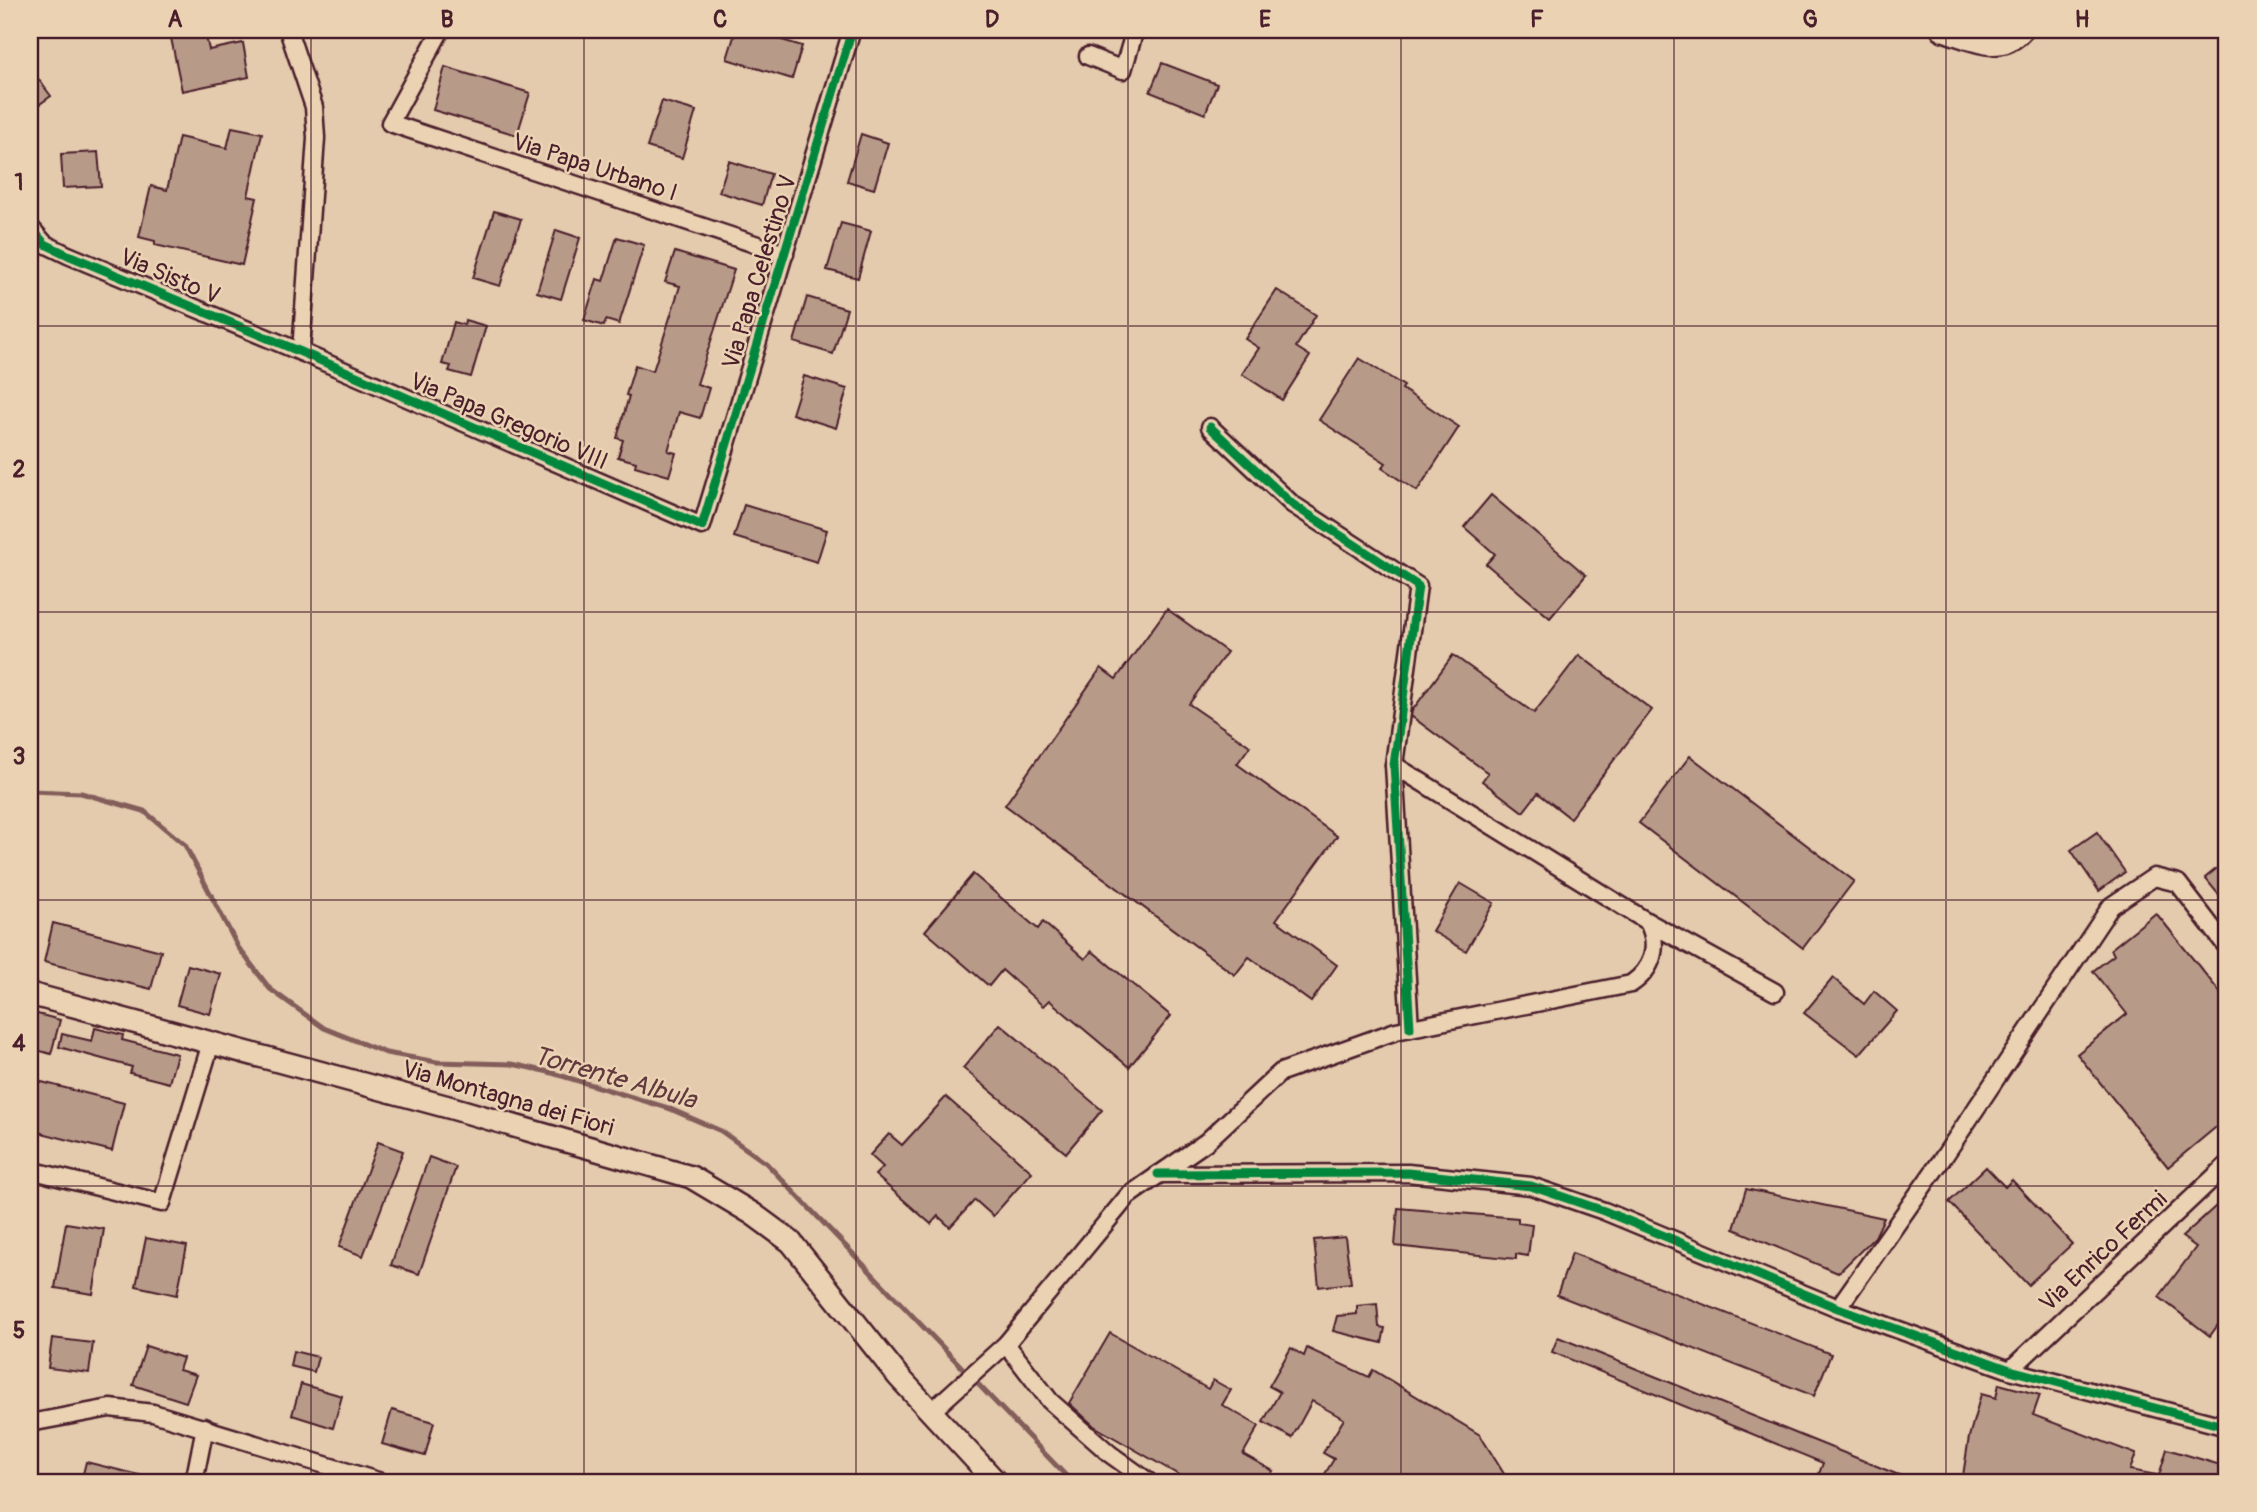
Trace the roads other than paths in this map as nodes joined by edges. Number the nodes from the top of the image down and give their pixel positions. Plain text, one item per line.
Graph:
1 (288, 30) edge
2 (441, 30) edge
3 (852, 30) edge
4 (1135, 30) edge
5 (1943, 30) edge
6 (2022, 30) edge
7 (1088, 57) dead end
8 (30, 227) edge
9 (785, 254) junction
10 (301, 352) junction
11 (1210, 427) dead end
12 (702, 526) joint
13 (1394, 765) junction
14 (1648, 922) junction
15 (2227, 947) edge
16 (1775, 992) dead end
17 (30, 994) edge
18 (1410, 1028) junction
19 (211, 1043) junction
20 (2227, 1165) edge
21 (30, 1170) edge
22 (1158, 1174) junction
23 (1838, 1308) junction
24 (1006, 1343) junction
25 (2010, 1370) junction
26 (939, 1404) junction
27 (30, 1423) edge
28 (205, 1427) junction
29 (2227, 1427) edge
30 (194, 1482) edge
31 (381, 1482) edge
32 (996, 1482) edge
33 (1149, 1482) edge

1 - 10 street
2 - 9 street, Via Papa Urbano I
3 - 9 street, Via Papa Celestino V
4 - 7 street
5 - 6 main road
8 - 10 street, Via Sisto V
9 - 12 street, Via Papa Celestino V
10 - 12 street, Via Papa Gregorio VIII
11 - 13 street
13 - 14 street
13 - 18 street
14 - 16 street
14 - 18 street
15 - 23 street
17 - 19 main road, Via Montagna dei Fiori
18 - 22 street
19 - 21 street
19 - 26 main road, Via Montagna dei Fiori
20 - 25 street, Via Enrico Fermi
22 - 23 street
22 - 24 street
23 - 25 street
24 - 26 street
24 - 33 street
25 - 29 street
26 - 32 main road, Via Montagna dei Fiori
27 - 28 street
28 - 30 street
28 - 31 street

